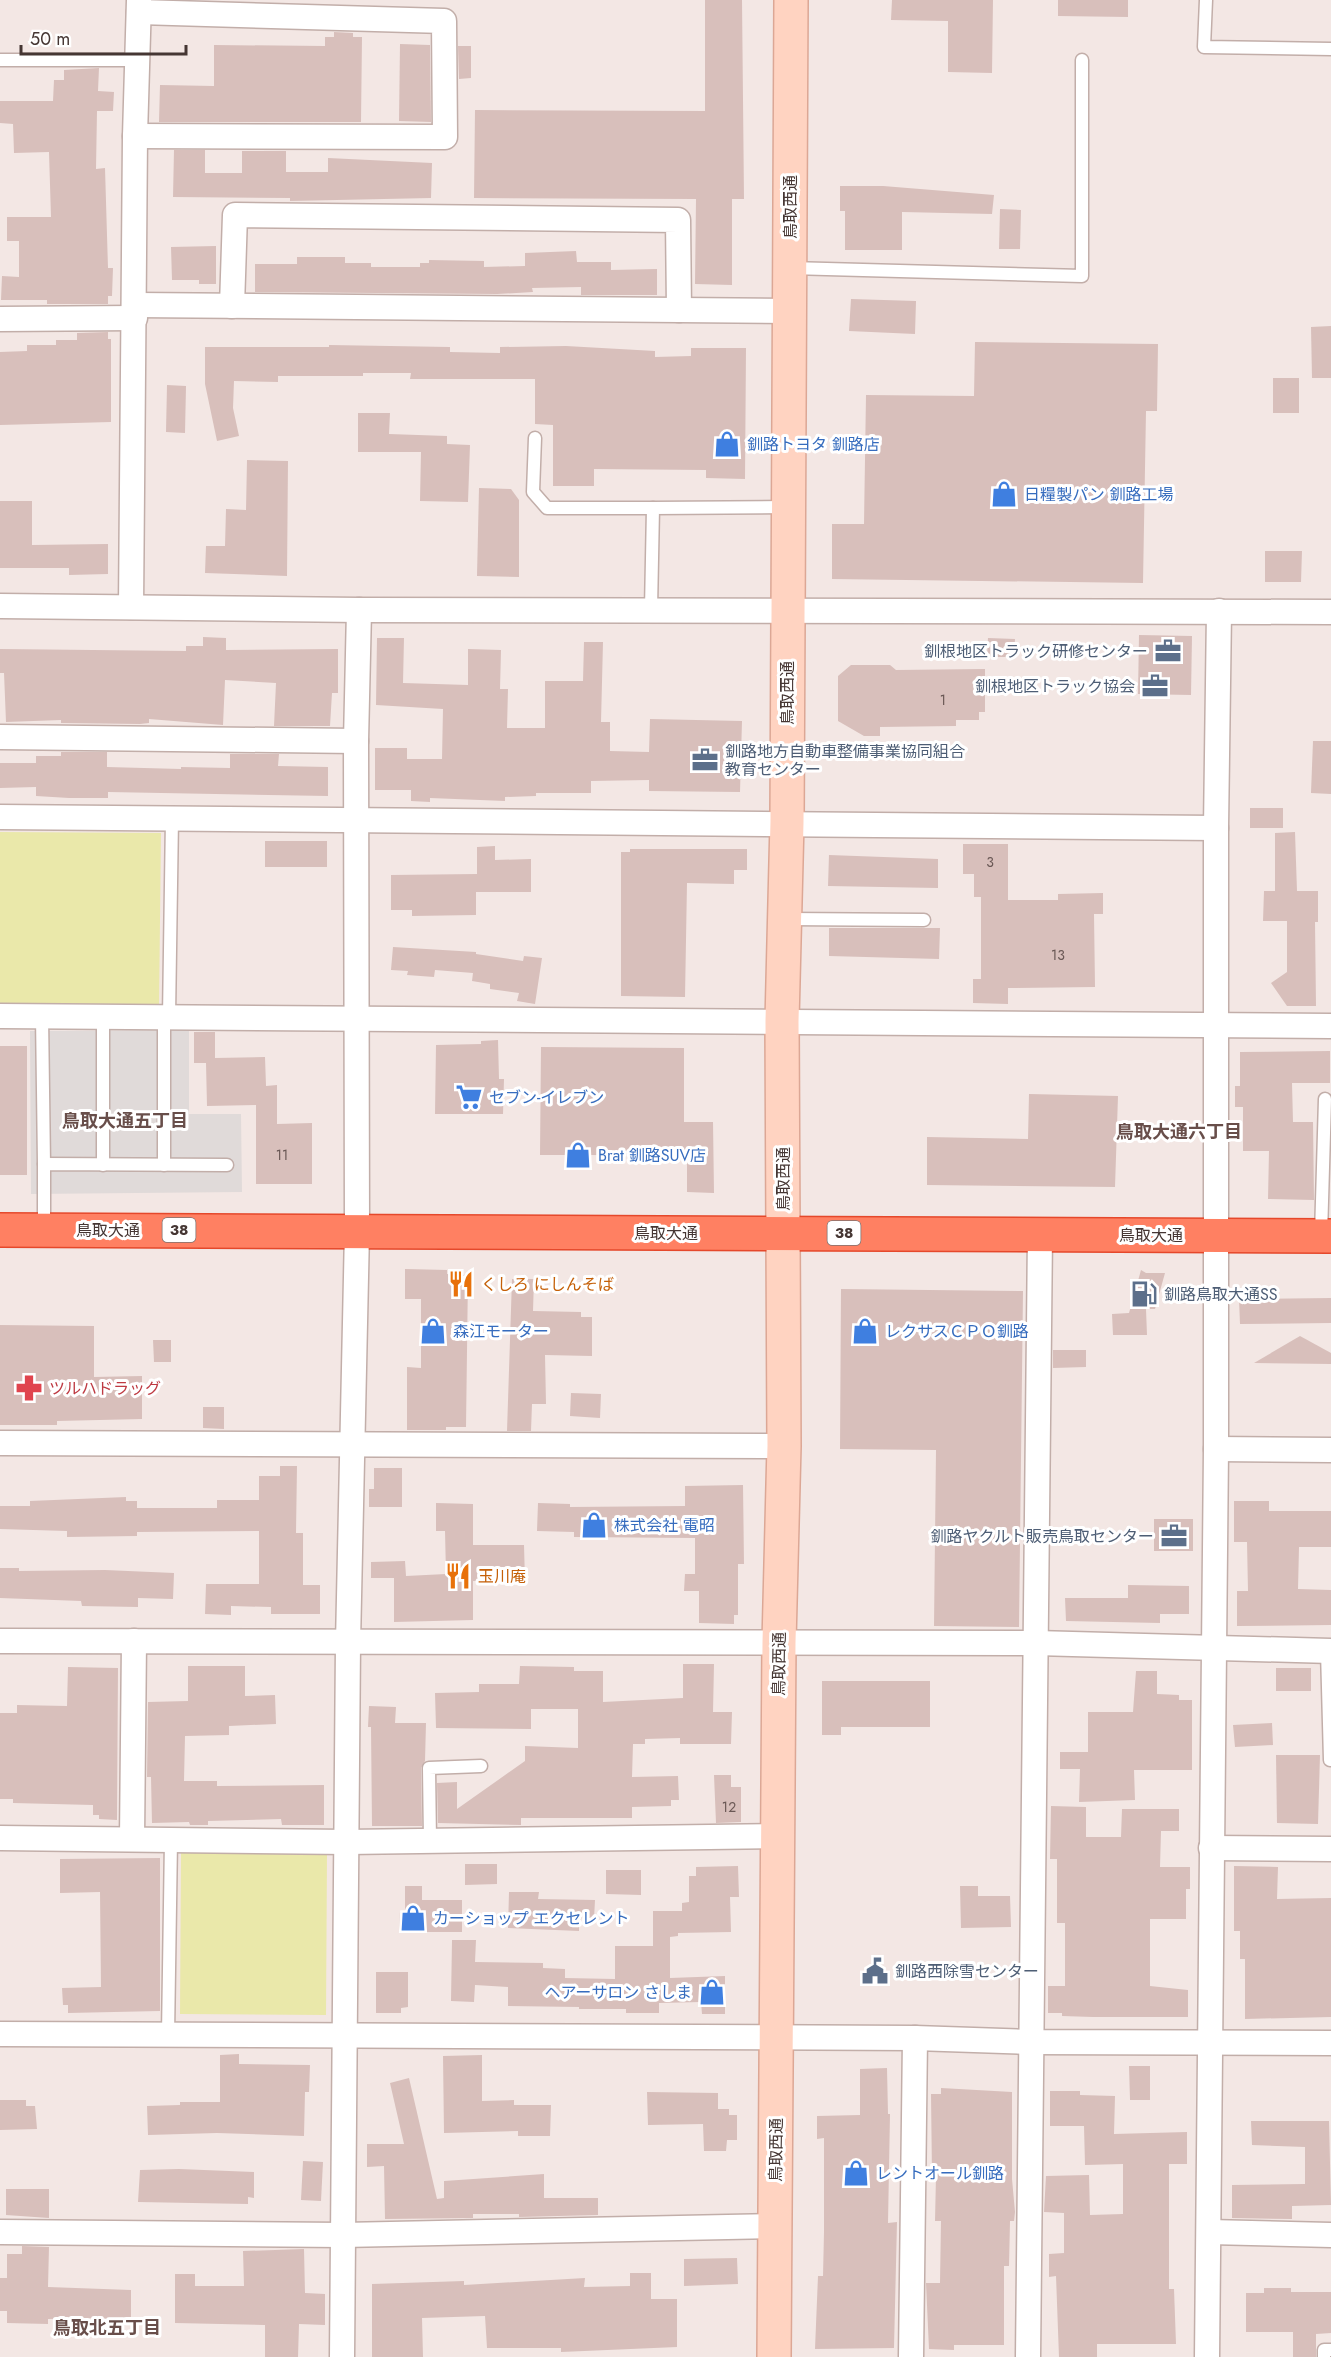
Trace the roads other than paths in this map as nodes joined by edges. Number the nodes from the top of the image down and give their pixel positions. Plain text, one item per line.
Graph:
1 (791, 0) edge
2 (1206, 0) edge
3 (139, 6) edge
4 (1331, 49) edge
5 (0, 60) edge
6 (139, 60) junction
7 (1082, 60) dead end
8 (135, 136) junction
9 (789, 268) junction
10 (232, 306) junction
11 (679, 310) junction
12 (789, 311) junction
13 (135, 312) junction
14 (0, 319) edge
15 (535, 438) dead end
16 (787, 507) junction
17 (653, 508) junction
18 (0, 606) edge
19 (131, 607) junction
20 (651, 609) junction
21 (786, 609) junction
22 (359, 610) junction
23 (1219, 611) junction
24 (1331, 612) edge
25 (0, 737) edge
26 (356, 741) junction
27 (0, 817) edge
28 (172, 818) junction
29 (357, 820) junction
30 (787, 822) junction
31 (1216, 828) junction
32 (785, 918) junction
33 (924, 920) dead end
34 (42, 1016) junction
35 (103, 1016) junction
36 (167, 1016) junction
37 (0, 1017) edge
38 (356, 1017) junction
39 (782, 1022) junction
40 (1217, 1026) junction
41 (1331, 1026) edge
42 (1325, 1099) dead end
43 (44, 1164) junction
44 (104, 1165) junction
45 (164, 1165) junction
46 (227, 1165) dead end
47 (0, 1230) edge
48 (44, 1230) junction
49 (357, 1231) junction
50 (783, 1233) junction
51 (1040, 1234) junction
52 (1218, 1235) junction
53 (1326, 1236) edge
54 (0, 1443) edge
55 (352, 1444) junction
56 (784, 1446) junction
57 (1216, 1449) junction
58 (1331, 1450) edge
59 (0, 1641) edge
60 (134, 1641) junction
61 (779, 1642) junction
62 (348, 1643) junction
63 (1036, 1643) junction
64 (1213, 1649) junction
65 (1329, 1651) edge
66 (1330, 1760) edge
67 (481, 1766) dead end
68 (777, 1836) junction
69 (0, 1838) edge
70 (132, 1839) junction
71 (171, 1840) junction
72 (430, 1841) junction
73 (347, 1842) junction
74 (1211, 1848) junction
75 (1331, 1849) edge
76 (0, 2034) edge
77 (168, 2036) junction
78 (345, 2036) junction
79 (778, 2038) junction
80 (915, 2038) junction
81 (1030, 2042) junction
82 (1209, 2043) junction
83 (1331, 2043) edge
84 (775, 2226) junction
85 (0, 2232) edge
86 (1209, 2232) junction
87 (343, 2235) junction
88 (1331, 2235) edge
89 (1331, 2350) edge
90 (342, 2357) edge
91 (774, 2357) edge
92 (911, 2357) edge
93 (1028, 2357) edge
94 (1207, 2357) edge
95 (1324, 2357) edge

1 - 9 street, 鳥取西通
2 - 4 lane
3 - 6 street
3 - 8 street
5 - 6 lane
6 - 8 street
7 - 9 lane
8 - 13 street
9 - 12 street, 鳥取西通
10 - 11 street
10 - 11 street
10 - 13 street
11 - 12 street
12 - 16 street, 鳥取西通
13 - 14 street
13 - 19 street
15 - 17 lane
16 - 17 lane
16 - 21 street, 鳥取西通
17 - 20 lane
18 - 19 street
19 - 22 street
20 - 21 street
20 - 22 street
21 - 23 street
21 - 30 street, 鳥取西通
22 - 26 street
23 - 24 street
23 - 31 street
25 - 26 street
26 - 29 street
27 - 28 street
28 - 29 street
28 - 36 lane
29 - 30 street
29 - 38 street
30 - 31 street
30 - 32 street, 鳥取西通
31 - 40 street
32 - 33 lane
32 - 39 street, 鳥取西通
34 - 35 street
34 - 37 street
34 - 43 lane
35 - 36 street
35 - 44 lane
36 - 38 street
36 - 45 lane
38 - 39 street
38 - 49 street
39 - 40 street
39 - 50 street, 鳥取西通
40 - 41 street
40 - 52 street
42 - 53 lane
43 - 44 lane
43 - 48 lane
44 - 45 lane
45 - 46 lane
47 - 48 highway, 鳥取大通 / 38
48 - 49 highway, 鳥取大通 / 38
49 - 50 highway, 鳥取大通 / 38
49 - 55 street
50 - 51 highway, 鳥取大通 / 38
50 - 56 street, 鳥取西通
51 - 52 highway, 鳥取大通 / 38
51 - 63 street
52 - 53 highway, 鳥取大通 / 38
52 - 57 street
54 - 55 street
55 - 56 street
55 - 62 street
56 - 61 street, 鳥取西通
57 - 58 street
57 - 64 street
59 - 60 street
60 - 62 street
60 - 70 street
61 - 62 street
61 - 63 street
61 - 68 street, 鳥取西通
62 - 73 street
63 - 64 street
63 - 81 street
64 - 65 street
64 - 74 street
65 - 66 lane
67 - 72 lane
68 - 72 street
68 - 79 street, 鳥取西通
69 - 70 street
70 - 71 street
71 - 73 street
71 - 77 lane
72 - 73 street
73 - 78 street
74 - 75 street
74 - 82 street
76 - 77 street
77 - 78 street
78 - 79 street
78 - 87 street
79 - 80 street
79 - 84 street, 鳥取西通
80 - 81 street
80 - 92 street
81 - 82 street
81 - 93 street
82 - 83 street
82 - 86 street
84 - 87 street
84 - 91 street, 鳥取西通
85 - 87 street
86 - 88 street
86 - 94 street
87 - 90 street
89 - 95 lane

